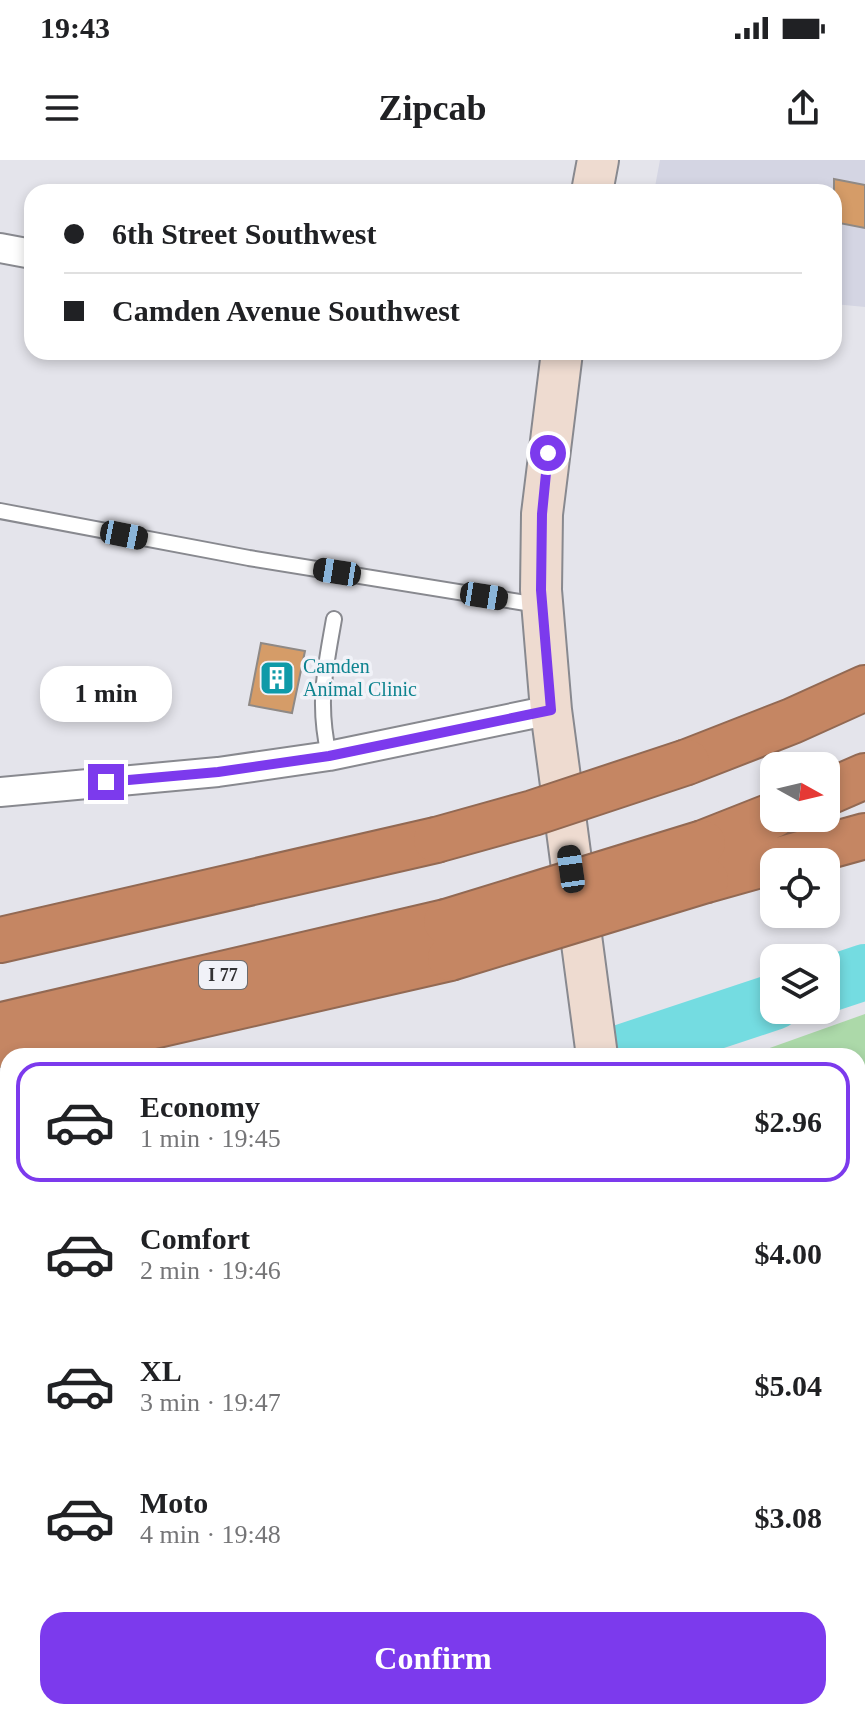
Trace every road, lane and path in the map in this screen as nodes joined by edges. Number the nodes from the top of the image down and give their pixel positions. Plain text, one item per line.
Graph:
1 (598, 160) edge
2 (594, 184) edge
3 (0, 248) edge
4 (24, 252) edge
5 (561, 360) edge
6 (0, 511) edge
7 (542, 605) junction
8 (334, 619) dead end
9 (865, 688) edge
10 (551, 710) junction
11 (329, 756) junction
12 (865, 776) edge
13 (840, 787) edge
14 (0, 792) edge
15 (760, 824) edge
16 (865, 836) edge
17 (704, 862) junction
18 (0, 940) edge
19 (448, 940) junction
20 (0, 1025) edge
21 (0, 1044) edge
22 (596, 1048) edge

1 - 2 street
3 - 4 street
5 - 7 street
6 - 7 lane
7 - 10 street
8 - 11 lane
9 - 18 highway, bridge
10 - 11 street
10 - 22 street
11 - 14 street
12 - 13 highway
15 - 17 highway, I 77
16 - 17 highway
17 - 19 highway, I 77, bridge
19 - 20 highway, I 77
19 - 21 highway

